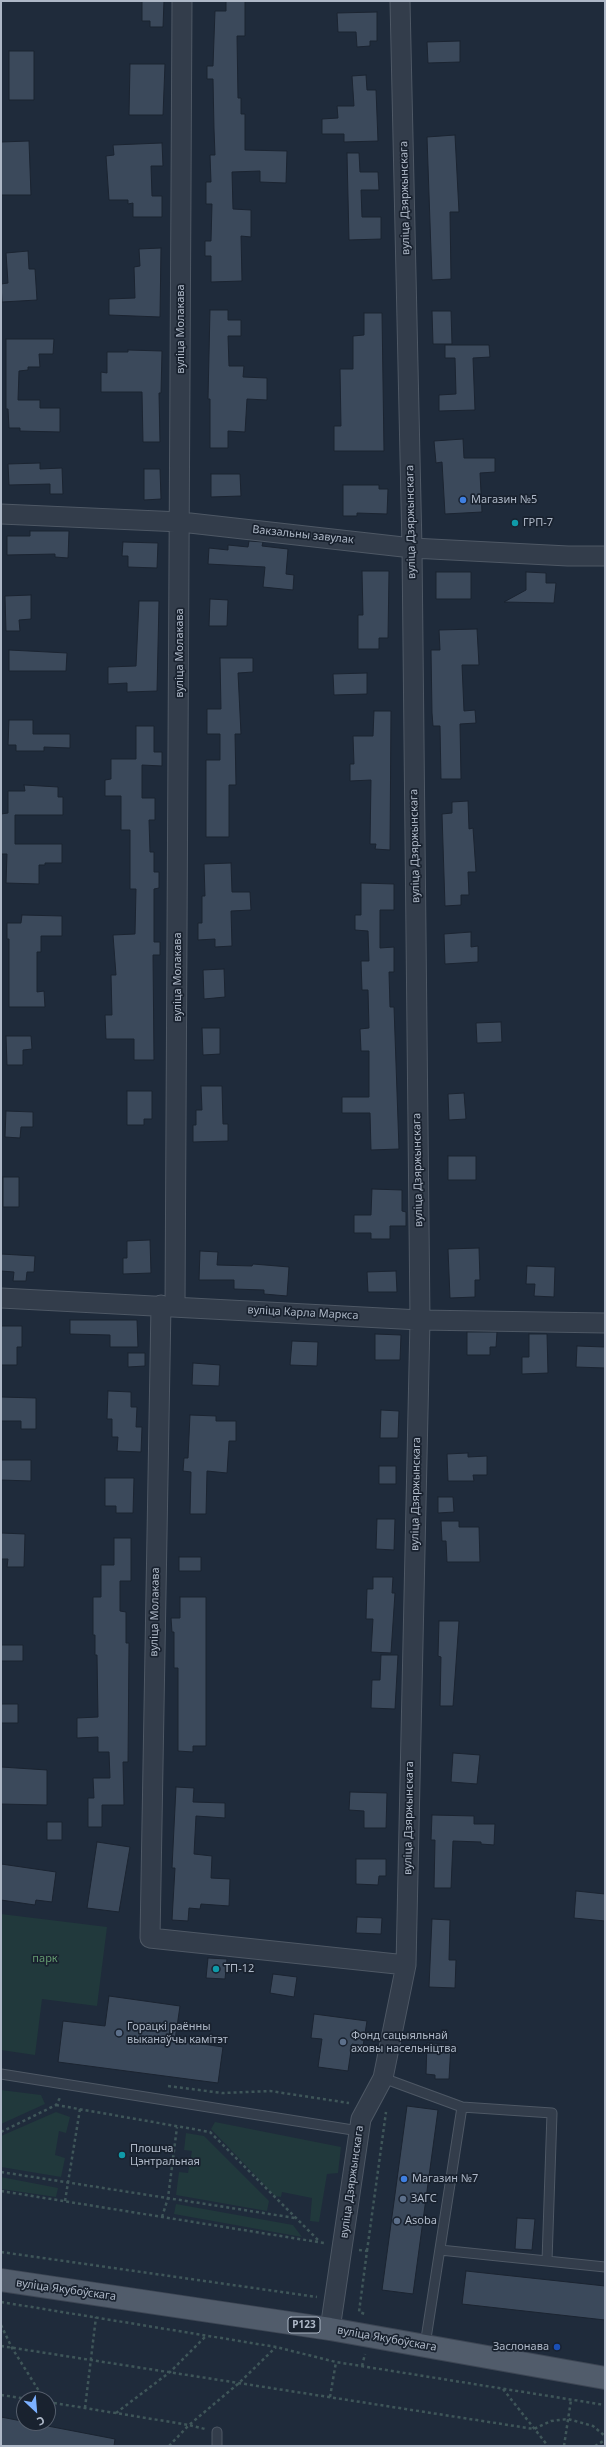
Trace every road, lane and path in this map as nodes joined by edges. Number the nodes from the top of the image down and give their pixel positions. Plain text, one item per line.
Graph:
1 (182, 1) edge
2 (400, 1) edge
3 (1, 514) edge
4 (181, 522) junction
5 (412, 548) junction
6 (605, 556) edge
7 (1, 1298) edge
8 (168, 1305) junction
9 (420, 1320) junction
10 (605, 1323) edge
11 (406, 1965) junction
12 (1, 2074) edge
13 (383, 2078) junction
14 (67, 2084) junction
15 (160, 2085) dead end
16 (56, 2105) junction
17 (368, 2106) junction
18 (462, 2107) junction
19 (80, 2110) junction
20 (177, 2127) junction
21 (360, 2131) junction
22 (1, 2132) edge
23 (1, 2172) edge
24 (67, 2182) junction
25 (1, 2191) edge
26 (168, 2198) junction
27 (65, 2201) junction
28 (162, 2217) junction
29 (295, 2218) junction
30 (320, 2243) junction
31 (343, 2246) junction
32 (440, 2250) junction
33 (368, 2251) junction
34 (1, 2252) edge
35 (547, 2261) junction
36 (605, 2267) edge
37 (1, 2280) edge
38 (335, 2300) junction
39 (1, 2302) edge
40 (360, 2303) junction
41 (96, 2316) junction
42 (373, 2316) dead end
43 (1, 2326) edge
44 (330, 2329) junction
45 (206, 2336) junction
46 (425, 2345) junction
47 (1, 2346) edge
48 (12, 2348) junction
49 (276, 2348) junction
50 (92, 2360) junction
51 (336, 2362) junction
52 (170, 2372) junction
53 (605, 2378) edge
54 (239, 2383) junction
55 (503, 2389) junction
56 (39, 2391) edge
57 (1, 2395) edge
58 (16, 2397) edge
59 (330, 2397) junction
60 (571, 2400) junction
61 (56, 2403) edge
62 (605, 2405) edge
63 (85, 2408) junction
64 (115, 2413) junction
65 (568, 2419) junction
66 (189, 2425) junction
67 (534, 2429) junction
68 (217, 2432) joint
69 (605, 2436) edge
70 (605, 2440) edge
71 (169, 2446) edge
72 (217, 2446) edge
73 (548, 2446) edge
74 (564, 2446) edge
75 (594, 2446) edge

1 - 4 street, вуліца Молакава
2 - 5 street, вуліца Дзяржынскага
3 - 4 street, Вакзальны завулак
4 - 5 street, Вакзальны завулак
4 - 8 street, вуліца Молакава
5 - 6 street, Вакзальны завулак
5 - 9 street, вуліца Дзяржынскага
7 - 8 street, вуліца Карла Маркса
8 - 9 street, вуліца Карла Маркса
8 - 11 street, вуліца Молакава
9 - 10 street, вуліца Карла Маркса
9 - 11 street, вуліца Дзяржынскага
11 - 13 street, вуліца Дзяржынскага
12 - 14 lane
13 - 17 street, вуліца Дзяржынскага
13 - 18 lane
14 - 16 path
14 - 21 lane
15 - 17 path
16 - 19 path
16 - 22 path
17 - 21 street, вуліца Дзяржынскага
17 - 33 path
18 - 32 lane
18 - 35 lane
19 - 20 path
19 - 24 path
20 - 26 path
20 - 29 path
21 - 31 street, вуліца Дзяржынскага
23 - 24 path
24 - 26 path
24 - 27 path
25 - 27 path
26 - 28 path
26 - 29 path
27 - 28 path
28 - 30 path
29 - 30 path
30 - 31 path
31 - 33 path
31 - 38 street, вуліца Дзяржынскага
32 - 35 lane
32 - 46 lane
33 - 40 path
34 - 38 path
35 - 36 lane
37 - 44 main road, вуліца Якубоўскага / Р123
38 - 40 path
38 - 44 street, вуліца Дзяржынскага
39 - 41 path
40 - 42 path
41 - 45 path
41 - 50 path
43 - 48 path
44 - 46 main road, вуліца Якубоўскага / Р123
45 - 49 path
45 - 52 path
46 - 53 main road, вуліца Якубоўскага / Р123
47 - 48 path
48 - 50 path
48 - 56 path
49 - 51 path
49 - 54 path
50 - 52 path
50 - 63 path
51 - 55 path
51 - 59 path
52 - 54 path
52 - 64 path
54 - 59 path
54 - 66 path
55 - 60 path
55 - 67 path
57 - 58 path
59 - 67 path
60 - 62 path
60 - 65 path
61 - 63 path
63 - 64 path
64 - 66 path
65 - 67 path
65 - 69 path
65 - 74 path
66 - 68 path
66 - 71 path
67 - 73 path
68 - 72 lane
70 - 75 path

